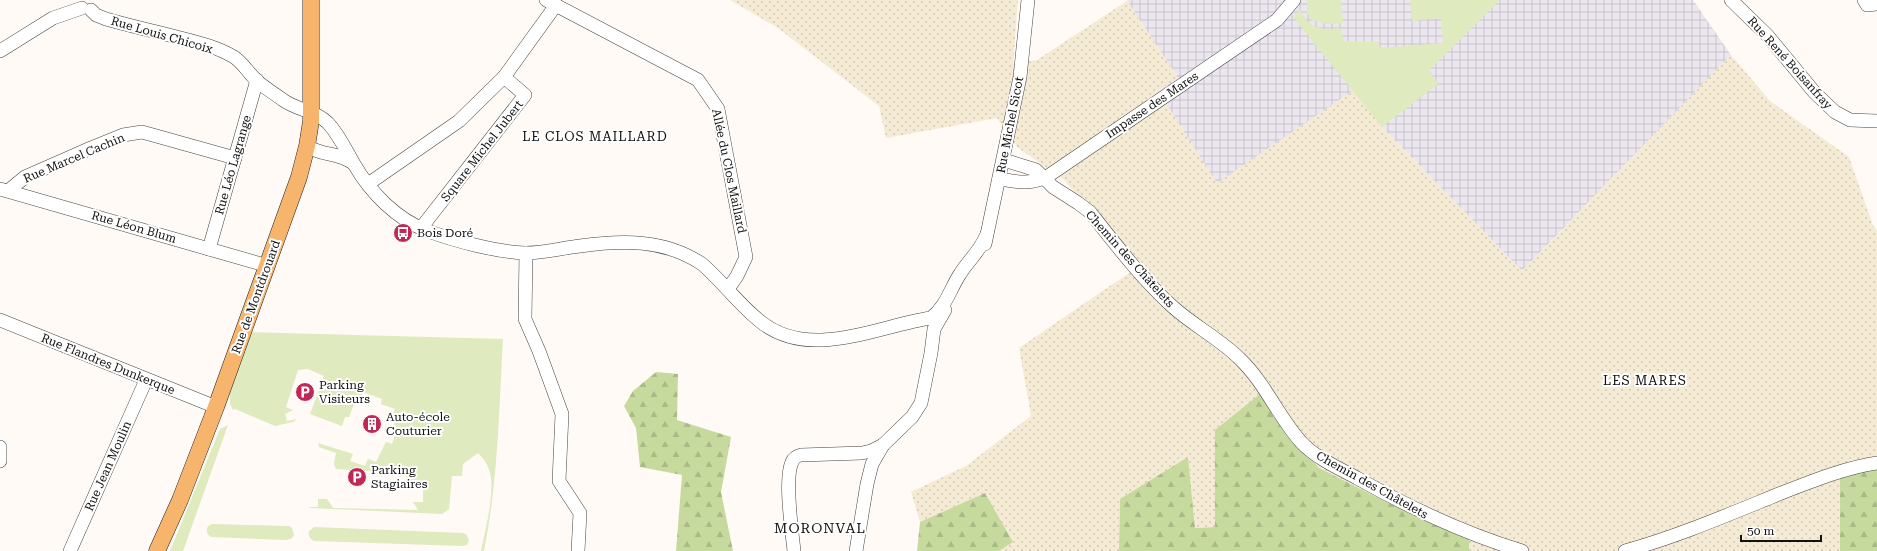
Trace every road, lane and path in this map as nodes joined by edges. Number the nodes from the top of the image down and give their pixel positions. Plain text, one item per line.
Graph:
1 (312, 0) edge
2 (1294, 0) edge
3 (1731, 0) edge
4 (1864, 0) edge
5 (551, 2) edge
6 (87, 4) edge
7 (1028, 4) edge
8 (1877, 4) edge
9 (0, 52) edge
10 (504, 77) junction
11 (257, 80) junction
12 (311, 113) junction
13 (1877, 122) edge
14 (307, 146) junction
15 (235, 158) junction
16 (1004, 160) junction
17 (353, 163) junction
18 (1044, 178) junction
19 (999, 179) junction
20 (368, 184) junction
21 (4, 190) edge
22 (420, 228) junction
23 (209, 249) junction
24 (526, 253) junction
25 (268, 266) junction
26 (728, 289) junction
27 (0, 320) edge
28 (928, 324) junction
29 (146, 380) junction
30 (216, 407) junction
31 (883, 445) junction
32 (0, 447) edge
33 (0, 461) edge
34 (1877, 463) edge
35 (70, 551) edge
36 (157, 551) edge
37 (578, 551) edge
38 (794, 551) edge
39 (856, 551) edge
40 (1522, 551) edge
41 (1625, 551) edge

1 - 12 main road, Rue de Montdrouard
2 - 18 street, Impasse des Mares
3 - 13 street, Rue René Boisanfray
4 - 8 street
5 - 10 street
5 - 26 street, Allée du Clos Maillard
6 - 9 street
6 - 11 street, Rue Louis Chicoix
7 - 16 street, Rue Michel Sicot
10 - 20 street
10 - 22 street, Square Michel Jubert
11 - 12 street, Rue Louis Chicoix
11 - 15 street, Rue Léo Lagrange
12 - 14 main road, Rue de Montdrouard
12 - 17 street, Rue Louis Chicoix
14 - 17 street
14 - 25 main road, Rue de Montdrouard
15 - 21 street, Rue Marcel Cachin
15 - 23 street, Rue Léo Lagrange
16 - 18 street, Chemin des Châtelets
16 - 19 street, Rue Michel Sicot
17 - 20 street, Rue Louis Chicoix
18 - 19 street, Impasse des Mares
18 - 40 street, Chemin des Châtelets
19 - 28 street, Rue Michel Sicot
20 - 22 street, Rue Louis Chicoix
21 - 23 street, Rue Léon Blum
22 - 24 street, Rue Louis Chicoix
23 - 25 street, Rue Léon Blum
24 - 26 street, Rue Louis Chicoix
24 - 37 street
25 - 30 main road, Rue de Montdrouard
26 - 28 street, Rue Louis Chicoix
27 - 29 street, Rue Flandres Dunkerque
28 - 31 street
29 - 30 street, Rue Flandres Dunkerque
29 - 35 street, Rue Jean Moulin
30 - 36 main road, Rue de Montdrouard
31 - 38 street
31 - 39 street
32 - 33 street
34 - 41 street

